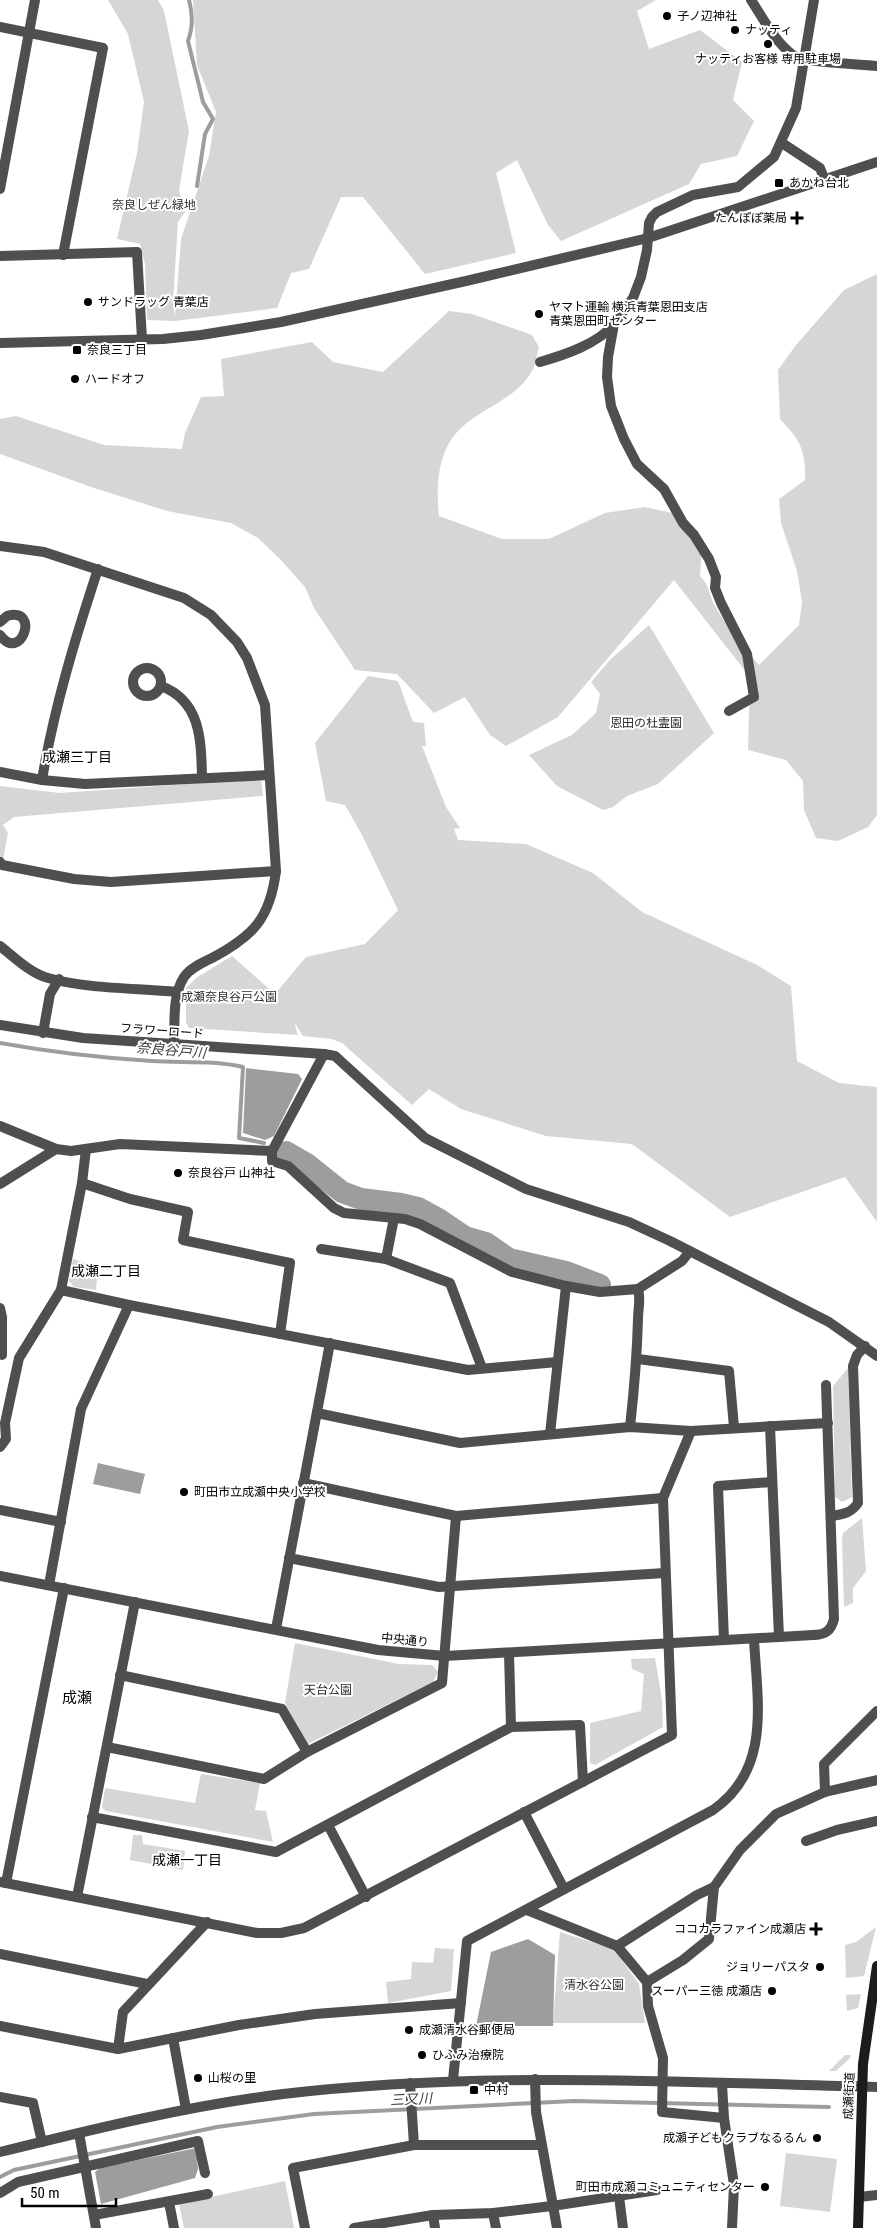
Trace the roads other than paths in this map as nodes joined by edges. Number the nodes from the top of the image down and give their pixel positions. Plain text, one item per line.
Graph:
1 (35, 0) edge
2 (751, 0) edge
3 (814, 0) edge
4 (0, 27) edge
5 (29, 32) junction
6 (806, 60) junction
7 (877, 66) edge
8 (782, 144) junction
9 (877, 162) edge
10 (825, 181) junction
11 (0, 189) edge
12 (648, 238) junction
13 (63, 254) junction
14 (0, 256) edge
15 (614, 324) junction
16 (142, 339) junction
17 (0, 343) edge
18 (540, 362) dead end
19 (0, 546) edge
20 (98, 569) junction
21 (0, 622) edge
22 (0, 634) edge
23 (161, 686) dead end
24 (729, 711) dead end
25 (0, 772) edge
26 (269, 775) junction
27 (202, 777) junction
28 (42, 780) junction
29 (1, 865) edge
30 (276, 871) junction
31 (0, 946) edge
32 (59, 979) junction
33 (177, 992) junction
34 (0, 1026) edge
35 (44, 1034) junction
36 (174, 1044) junction
37 (324, 1054) junction
38 (0, 1126) edge
39 (56, 1149) junction
40 (86, 1149) junction
41 (272, 1151) junction
42 (82, 1183) junction
43 (0, 1184) edge
44 (394, 1218) junction
45 (321, 1249) dead end
46 (690, 1251) junction
47 (386, 1259) junction
48 (566, 1286) junction
49 (638, 1289) junction
50 (60, 1290) junction
51 (129, 1305) junction
52 (0, 1308) edge
53 (280, 1334) junction
54 (330, 1343) junction
55 (865, 1346) junction
56 (1, 1355) edge
57 (877, 1356) edge
58 (19, 1358) junction
59 (638, 1359) junction
60 (557, 1362) junction
61 (482, 1368) junction
62 (826, 1385) dead end
63 (317, 1413) junction
64 (828, 1423) junction
65 (770, 1426) junction
66 (734, 1427) junction
67 (630, 1428) junction
68 (691, 1431) junction
69 (550, 1434) junction
70 (0, 1448) edge
71 (772, 1482) junction
72 (303, 1483) junction
73 (663, 1498) junction
74 (0, 1510) edge
75 (456, 1516) junction
76 (832, 1516) junction
77 (62, 1522) junction
78 (289, 1558) junction
79 (665, 1574) junction
80 (0, 1576) edge
81 (50, 1585) junction
82 (451, 1586) junction
83 (64, 1588) junction
84 (135, 1602) junction
85 (276, 1629) junction
86 (779, 1637) junction
87 (754, 1639) junction
88 (724, 1640) junction
89 (668, 1643) junction
90 (509, 1653) junction
91 (445, 1656) junction
92 (120, 1675) junction
93 (877, 1711) edge
94 (511, 1727) junction
95 (107, 1747) junction
96 (308, 1752) junction
97 (877, 1780) edge
98 (583, 1782) junction
99 (826, 1792) junction
100 (524, 1812) junction
101 (92, 1817) junction
102 (877, 1821) edge
103 (328, 1825) junction
104 (806, 1840) dead end
105 (3, 1883) edge
106 (714, 1887) junction
107 (564, 1889) junction
108 (76, 1897) junction
109 (366, 1897) junction
110 (527, 1910) junction
111 (207, 1922) junction
112 (617, 1946) junction
113 (0, 1954) edge
114 (877, 1966) edge
115 (647, 1982) junction
116 (147, 1984) junction
117 (461, 2003) junction
118 (0, 2026) edge
119 (172, 2038) junction
120 (118, 2049) junction
121 (535, 2079) junction
122 (453, 2080) junction
123 (663, 2082) junction
124 (410, 2083) junction
125 (722, 2084) junction
126 (861, 2086) junction
127 (877, 2087) edge
128 (0, 2097) edge
129 (186, 2109) junction
130 (724, 2116) junction
131 (79, 2133) junction
132 (42, 2142) junction
133 (414, 2145) junction
134 (541, 2145) junction
135 (4, 2151) edge
136 (0, 2159) edge
137 (85, 2163) junction
138 (204, 2173) dead end
139 (657, 2190) dead end
140 (0, 2193) edge
141 (208, 2194) dead end
142 (877, 2195) edge
143 (618, 2196) junction
144 (859, 2197) junction
145 (169, 2202) junction
146 (552, 2206) junction
147 (493, 2213) junction
148 (94, 2215) junction
149 (433, 2215) junction
150 (369, 2227) edge
151 (96, 2228) edge
152 (174, 2228) edge
153 (305, 2228) edge
154 (354, 2228) edge
155 (435, 2228) edge
156 (496, 2228) edge
157 (557, 2228) edge
158 (623, 2228) edge
159 (732, 2228) edge
160 (858, 2228) edge

1 - 5 street
2 - 6 street
3 - 6 street
4 - 5 street
5 - 11 street
5 - 13 street
6 - 7 street
6 - 8 street
8 - 10 street
8 - 12 street
9 - 10 street
10 - 12 street
12 - 15 street
12 - 16 street
13 - 14 street
13 - 16 street
15 - 18 street
15 - 24 street
16 - 17 street
19 - 20 street
20 - 26 street
20 - 28 street
21 - 22 street
23 - 27 street
25 - 28 street
26 - 27 street
26 - 30 street
27 - 28 street
29 - 30 street
30 - 33 street
31 - 32 street
32 - 33 street
32 - 35 street
33 - 36 street
34 - 35 street, フラワーロード
35 - 36 street, フラワーロード
36 - 37 street, フラワーロード
37 - 41 street
37 - 46 street
38 - 39 street
39 - 40 street
39 - 43 street
40 - 41 street
40 - 42 street
41 - 44 street
42 - 50 street
42 - 53 street
44 - 47 street
44 - 48 street
45 - 47 street
46 - 49 street
46 - 55 street
47 - 61 street
48 - 49 street
48 - 60 street
49 - 59 street
50 - 51 street
50 - 58 street
51 - 53 street
51 - 77 street
52 - 56 street
53 - 54 street
54 - 61 street
54 - 63 street
55 - 57 street
55 - 76 street
56 - 58 street
58 - 70 street
59 - 66 street
59 - 67 street
60 - 61 street
60 - 69 street
62 - 64 street
63 - 69 street
63 - 72 street
64 - 65 street
64 - 76 street
65 - 66 street
65 - 71 street
66 - 68 street
67 - 68 street
67 - 69 street
68 - 73 street
71 - 86 street
71 - 88 street
72 - 75 street
72 - 78 street
73 - 75 street
73 - 79 street
74 - 77 street
75 - 82 street
76 - 86 street, 中央通り
77 - 81 street
78 - 82 street
78 - 85 street
79 - 82 street
79 - 89 street
80 - 81 street, 中央通り
81 - 83 street, 中央通り
82 - 91 street
83 - 84 street, 中央通り
83 - 105 street
84 - 85 street, 中央通り
84 - 92 street
85 - 91 street, 中央通り
86 - 87 street, 中央通り
87 - 88 street, 中央通り
87 - 107 street
88 - 89 street, 中央通り
89 - 90 street, 中央通り
89 - 98 street
90 - 91 street, 中央通り
90 - 94 street
91 - 96 street
92 - 95 street
92 - 96 street
93 - 99 street
94 - 98 street
94 - 103 street
95 - 96 street
95 - 101 street
97 - 99 street
98 - 100 street
99 - 106 street
100 - 107 street
100 - 109 street
101 - 103 street
101 - 108 street
102 - 104 street
103 - 109 street
105 - 108 street
106 - 112 street
106 - 115 street
107 - 110 street
108 - 111 street
109 - 111 street
110 - 112 street
110 - 117 street
111 - 116 street
112 - 115 street
113 - 116 street
114 - 126 main road, 成瀬街道
115 - 123 street
116 - 120 street
117 - 119 street
117 - 122 street
118 - 120 street
119 - 120 street
119 - 129 street
121 - 122 street
121 - 123 street
121 - 134 street
122 - 124 street
123 - 125 street
123 - 130 street
124 - 129 street
124 - 133 street
125 - 126 street
125 - 130 street
126 - 127 street
126 - 144 main road, 成瀬街道
128 - 132 street
129 - 131 street
130 - 159 street
131 - 132 street
131 - 137 street
132 - 135 street
133 - 134 street
133 - 153 street
134 - 146 street
135 - 136 street
137 - 138 street
137 - 140 street
137 - 148 street
139 - 143 street
141 - 145 street
142 - 144 street
143 - 146 street
143 - 158 street
144 - 160 main road, 成瀬街道
145 - 148 street
145 - 152 street
146 - 147 street
146 - 157 street
147 - 149 street
147 - 156 street
148 - 151 street
149 - 150 street
149 - 155 street
150 - 154 street

